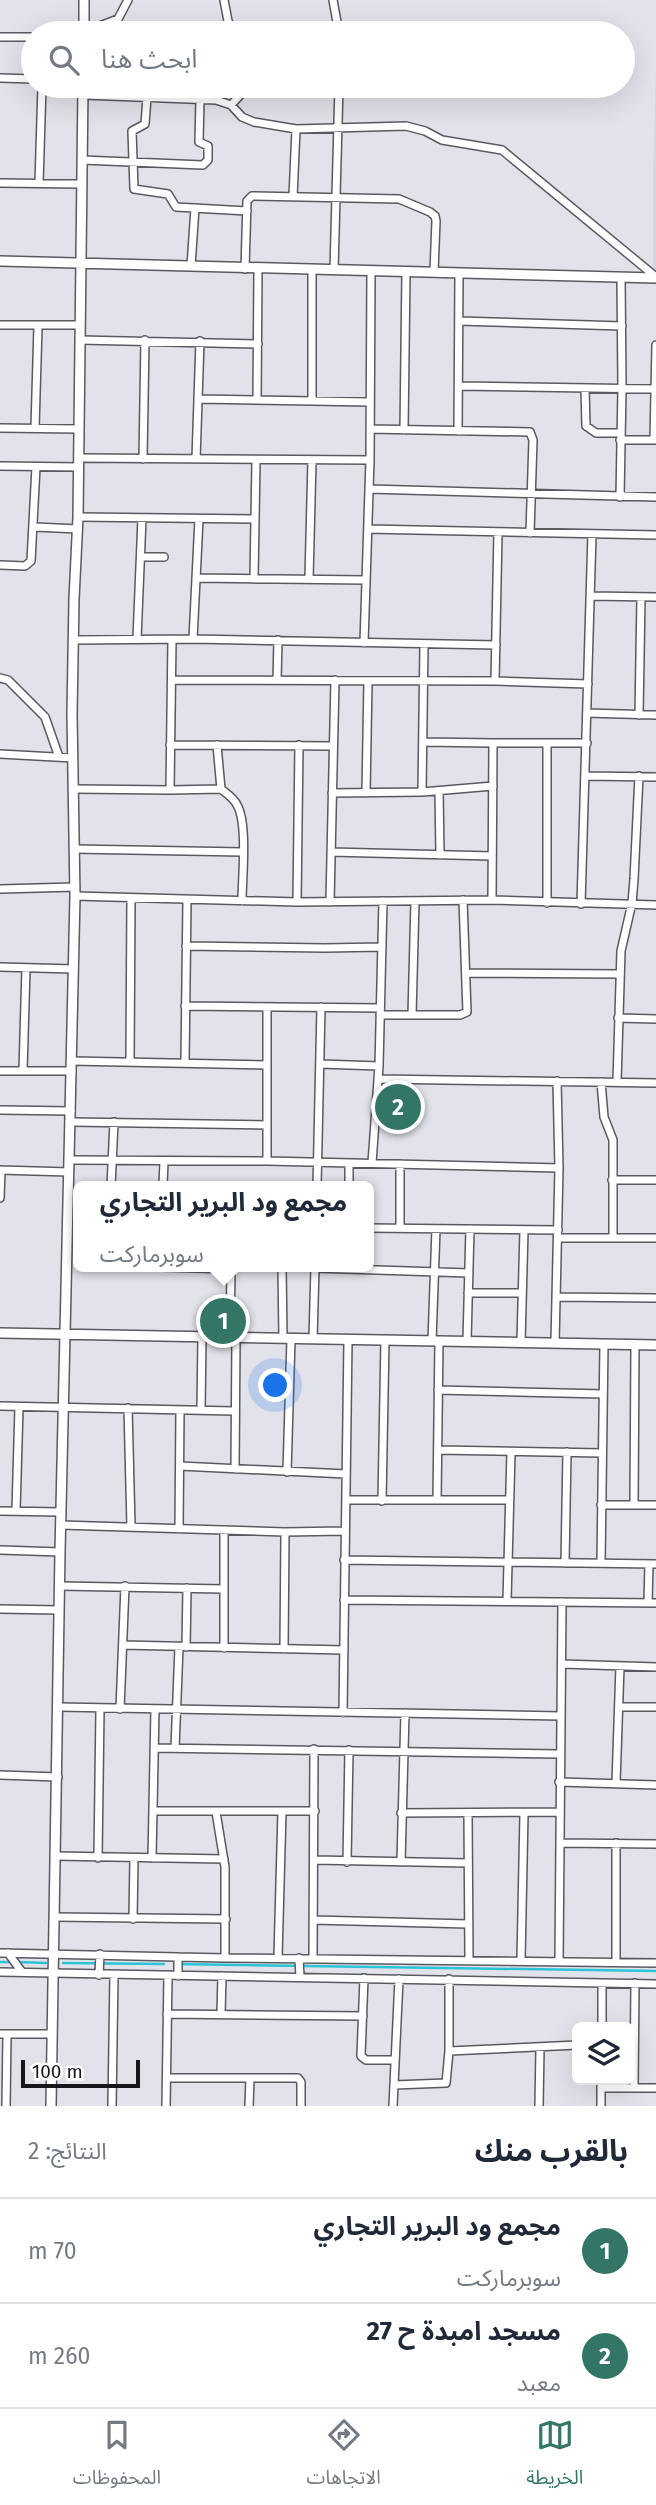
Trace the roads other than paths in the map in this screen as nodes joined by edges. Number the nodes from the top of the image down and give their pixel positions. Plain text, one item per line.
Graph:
1 (84, 0) edge
2 (130, 0) edge
3 (224, 0) edge
4 (333, 0) edge
5 (83, 21) edge
6 (113, 21) edge
7 (228, 21) edge
8 (337, 21) edge
9 (0, 37) edge
10 (21, 37) edge
11 (0, 78) edge
12 (21, 79) edge
13 (42, 98) edge
14 (83, 98) edge
15 (147, 98) edge
16 (190, 98) edge
17 (237, 98) edge
18 (338, 98) edge
19 (200, 99) junction
20 (231, 105) junction
21 (339, 126) junction
22 (296, 128) junction
23 (82, 160) junction
24 (133, 161) junction
25 (0, 183) edge
26 (39, 183) junction
27 (82, 184) junction
28 (293, 197) junction
29 (336, 198) junction
30 (195, 208) junction
31 (247, 211) junction
32 (0, 261) edge
33 (81, 263) junction
34 (191, 266) junction
35 (245, 269) junction
36 (258, 269) junction
37 (312, 270) junction
38 (334, 270) junction
39 (371, 271) junction
40 (406, 272) junction
41 (434, 272) junction
42 (459, 273) junction
43 (621, 277) junction
44 (656, 278) edge
45 (459, 321) junction
46 (0, 325) edge
47 (80, 325) junction
48 (38, 326) junction
49 (622, 326) junction
50 (80, 340) junction
51 (145, 340) junction
52 (200, 341) junction
53 (258, 344) junction
54 (656, 345) edge
55 (458, 386) junction
56 (585, 388) junction
57 (622, 388) junction
58 (655, 389) edge
59 (199, 398) junction
60 (257, 400) junction
61 (312, 401) junction
62 (370, 402) junction
63 (0, 428) edge
64 (35, 428) junction
65 (79, 429) junction
66 (370, 429) junction
67 (404, 430) junction
68 (458, 431) junction
69 (620, 437) junction
70 (655, 440) edge
71 (143, 459) junction
72 (196, 459) junction
73 (256, 460) junction
74 (312, 460) junction
75 (370, 460) junction
76 (79, 463) junction
77 (0, 467) edge
78 (36, 467) junction
79 (369, 489) junction
80 (531, 495) junction
81 (620, 497) junction
82 (656, 497) edge
83 (78, 517) junction
84 (142, 518) junction
85 (199, 519) junction
86 (255, 519) junction
87 (34, 527) junction
88 (78, 529) junction
89 (368, 529) junction
90 (499, 532) junction
91 (530, 533) junction
92 (592, 534) junction
93 (656, 534) edge
94 (142, 556) junction
95 (164, 557) dead end
96 (0, 565) edge
97 (197, 578) junction
98 (254, 579) junction
99 (309, 579) junction
100 (366, 580) junction
101 (590, 596) junction
102 (641, 597) junction
103 (656, 597) edge
104 (137, 639) junction
105 (172, 639) junction
106 (193, 639) junction
107 (73, 640) junction
108 (278, 640) junction
109 (364, 643) junction
110 (424, 644) junction
111 (496, 645) junction
112 (0, 678) edge
113 (172, 680) junction
114 (277, 680) junction
115 (335, 680) junction
116 (368, 681) junction
117 (424, 681) junction
118 (495, 681) junction
119 (588, 684) junction
120 (587, 713) junction
121 (639, 715) junction
122 (656, 715) edge
123 (423, 743) junction
124 (493, 743) junction
125 (586, 743) junction
126 (547, 744) junction
127 (170, 745) junction
128 (217, 745) junction
129 (299, 745) junction
130 (333, 746) junction
131 (0, 754) edge
132 (59, 757) junction
133 (74, 758) junction
134 (586, 776) junction
135 (639, 776) junction
136 (656, 776) edge
137 (493, 786) junction
138 (74, 789) junction
139 (221, 789) junction
140 (170, 790) junction
141 (439, 791) junction
142 (422, 792) junction
143 (331, 793) junction
144 (366, 793) junction
145 (75, 849) junction
146 (243, 852) junction
147 (331, 852) junction
148 (440, 855) junction
149 (492, 856) junction
150 (0, 889) edge
151 (75, 891) junction
152 (131, 898) junction
153 (187, 900) junction
154 (463, 900) junction
155 (492, 900) junction
156 (242, 901) junction
157 (383, 901) junction
158 (415, 901) junction
159 (297, 902) junction
160 (330, 902) junction
161 (547, 903) junction
162 (580, 904) junction
163 (632, 904) junction
164 (656, 905) edge
165 (186, 946) junction
166 (382, 947) junction
167 (0, 967) edge
168 (26, 968) junction
169 (74, 969) junction
170 (466, 973) junction
171 (620, 974) junction
172 (185, 1006) junction
173 (267, 1007) junction
174 (321, 1007) junction
175 (380, 1012) junction
176 (412, 1016) junction
177 (618, 1018) junction
178 (656, 1019) edge
179 (72, 1061) junction
180 (130, 1061) junction
181 (185, 1062) junction
182 (320, 1064) junction
183 (267, 1065) junction
184 (379, 1066) junction
185 (0, 1071) edge
186 (23, 1071) junction
187 (72, 1071) junction
188 (378, 1079) junction
189 (557, 1081) junction
190 (601, 1082) junction
191 (617, 1082) junction
192 (656, 1083) edge
193 (0, 1110) edge
194 (71, 1116) junction
195 (114, 1122) junction
196 (267, 1125) junction
197 (70, 1160) junction
198 (111, 1161) junction
199 (164, 1161) junction
200 (267, 1161) junction
201 (318, 1163) junction
202 (349, 1163) junction
203 (372, 1163) junction
204 (400, 1164) junction
205 (559, 1168) junction
206 (0, 1170) edge
207 (69, 1171) junction
208 (612, 1180) junction
209 (656, 1180) edge
210 (111, 1181) edge
211 (163, 1181) edge
212 (317, 1181) edge
213 (349, 1181) edge
214 (0, 1198) edge
215 (374, 1227) edge
216 (400, 1228) junction
217 (436, 1229) junction
218 (470, 1229) junction
219 (524, 1230) junction
220 (558, 1234) junction
221 (613, 1238) junction
222 (656, 1238) edge
223 (73, 1267) edge
224 (374, 1268) edge
225 (435, 1271) junction
226 (231, 1272) edge
227 (282, 1272) edge
228 (315, 1272) edge
229 (469, 1273) junction
230 (468, 1293) junction
231 (522, 1293) junction
232 (556, 1297) junction
233 (656, 1298) edge
234 (0, 1333) edge
235 (64, 1335) junction
236 (202, 1337) junction
237 (233, 1337) junction
238 (287, 1339) junction
239 (313, 1339) junction
240 (348, 1340) junction
241 (385, 1340) junction
242 (436, 1341) junction
243 (467, 1341) junction
244 (521, 1342) junction
245 (555, 1343) junction
246 (604, 1344) junction
247 (635, 1344) junction
248 (656, 1345) edge
249 (438, 1390) junction
250 (603, 1394) junction
251 (0, 1406) edge
252 (63, 1406) junction
253 (19, 1407) junction
254 (128, 1408) junction
255 (180, 1410) junction
256 (201, 1410) junction
257 (234, 1411) junction
258 (438, 1450) junction
259 (512, 1452) junction
260 (567, 1452) junction
261 (602, 1453) junction
262 (180, 1466) junction
263 (235, 1469) junction
264 (287, 1472) junction
265 (346, 1474) junction
266 (345, 1500) junction
267 (437, 1500) junction
268 (509, 1500) junction
269 (382, 1501) junction
270 (601, 1505) junction
271 (656, 1505) edge
272 (634, 1506) junction
273 (0, 1511) edge
274 (16, 1511) junction
275 (61, 1512) junction
276 (61, 1525) junction
277 (131, 1526) junction
278 (179, 1529) junction
279 (224, 1530) junction
280 (344, 1531) junction
281 (285, 1532) junction
282 (0, 1550) edge
283 (60, 1552) junction
284 (344, 1560) junction
285 (508, 1561) junction
286 (565, 1563) junction
287 (601, 1563) junction
288 (653, 1564) edge
289 (60, 1586) junction
290 (125, 1586) junction
291 (187, 1588) junction
292 (223, 1589) junction
293 (344, 1600) junction
294 (507, 1601) junction
295 (562, 1602) junction
296 (652, 1603) edge
297 (0, 1609) edge
298 (60, 1610) junction
299 (123, 1645) junction
300 (182, 1647) junction
301 (224, 1648) junction
302 (284, 1649) junction
303 (344, 1650) junction
304 (562, 1664) junction
305 (621, 1666) junction
306 (656, 1667) edge
307 (58, 1707) junction
308 (619, 1707) junction
309 (656, 1707) edge
310 (100, 1709) junction
311 (120, 1709) junction
312 (155, 1709) junction
313 (176, 1710) junction
314 (343, 1713) junction
315 (405, 1713) junction
316 (560, 1716) junction
317 (155, 1748) junction
318 (175, 1748) junction
319 (314, 1749) junction
320 (349, 1750) junction
321 (404, 1751) junction
322 (559, 1755) junction
323 (0, 1775) edge
324 (58, 1777) junction
325 (559, 1782) junction
326 (616, 1783) junction
327 (656, 1785) edge
328 (154, 1811) junction
329 (282, 1811) junction
330 (315, 1811) junction
331 (216, 1812) junction
332 (559, 1812) junction
333 (401, 1813) junction
334 (468, 1813) junction
335 (524, 1813) junction
336 (560, 1843) junction
337 (616, 1843) junction
338 (656, 1844) edge
339 (55, 1856) junction
340 (98, 1858) junction
341 (134, 1858) junction
342 (152, 1858) junction
343 (223, 1860) junction
344 (315, 1860) junction
345 (347, 1862) junction
346 (401, 1862) junction
347 (468, 1863) junction
348 (54, 1917) junction
349 (133, 1919) junction
350 (226, 1919) junction
351 (314, 1920) junction
352 (468, 1924) junction
353 (4, 1953) edge
354 (53, 1953) junction
355 (100, 1954) junction
356 (178, 1957) junction
357 (278, 1957) junction
358 (225, 1958) junction
359 (299, 1958) junction
360 (313, 1958) junction
361 (469, 1959) junction
362 (521, 1960) junction
363 (559, 1961) junction
364 (615, 1962) junction
365 (656, 1963) edge
366 (0, 1972) edge
367 (22, 1972) junction
368 (53, 1974) junction
369 (99, 1975) junction
370 (114, 1975) junction
371 (168, 1976) junction
372 (178, 1976) junction
373 (222, 1976) junction
374 (300, 1977) junction
375 (364, 1978) junction
376 (399, 1979) junction
377 (449, 1979) junction
378 (602, 1983) junction
379 (635, 1983) junction
380 (656, 1984) edge
381 (167, 2014) junction
382 (221, 2014) junction
383 (363, 2015) junction
384 (602, 2022) edge
385 (4, 2034) edge
386 (52, 2034) junction
387 (572, 2045) edge
388 (540, 2048) junction
389 (449, 2051) junction
390 (396, 2060) junction
391 (168, 2078) junction
392 (250, 2078) junction
393 (394, 2085) junction
394 (601, 2085) edge
395 (609, 2085) edge
396 (634, 2088) junction
397 (656, 2088) edge
398 (6, 2106) edge
399 (51, 2106) edge
400 (112, 2106) edge
401 (166, 2106) edge
402 (249, 2106) edge
403 (301, 2106) edge
404 (393, 2106) edge
405 (539, 2106) edge
406 (601, 2106) edge

1 - 5 street
2 - 6 street
3 - 7 street
4 - 8 street
9 - 10 street
11 - 12 street
13 - 26 street
14 - 23 street
15 - 24 street
16 - 19 street
17 - 20 street
18 - 21 street
19 - 20 street
19 - 24 street
20 - 22 street
21 - 22 street
21 - 29 street
21 - 44 street
22 - 28 street
23 - 24 street
23 - 27 street
24 - 30 street
25 - 26 street
26 - 27 street
27 - 33 street
28 - 29 street
28 - 31 street
29 - 38 street
29 - 41 street
30 - 31 street
30 - 34 street
31 - 35 street
32 - 33 street
33 - 34 street
33 - 47 street
34 - 35 street
35 - 36 street
36 - 37 street
36 - 53 street
37 - 38 street
37 - 61 street
38 - 39 street
39 - 40 street
39 - 62 street
40 - 41 street
40 - 67 street
41 - 42 street
42 - 43 street
42 - 45 street
43 - 44 street
43 - 49 street
45 - 49 street
45 - 55 street
46 - 48 street
47 - 48 street
47 - 50 street
48 - 64 street
49 - 57 street
50 - 51 street
50 - 65 street
51 - 52 street
51 - 71 street
52 - 53 street
52 - 59 street
53 - 60 street
54 - 58 street
55 - 56 street
55 - 68 street
56 - 57 street
56 - 69 street
57 - 58 street
57 - 69 street
58 - 70 street
59 - 60 street
59 - 72 street
60 - 61 street
61 - 62 street
62 - 66 street
63 - 64 street
64 - 65 street
65 - 76 street
66 - 67 street
66 - 75 street
67 - 68 street
68 - 80 street
69 - 70 street
69 - 81 street
71 - 72 street
71 - 76 street
72 - 73 street
73 - 74 street
73 - 86 street
74 - 75 street
74 - 99 street
75 - 79 street
76 - 78 street
76 - 83 street
77 - 78 street
78 - 87 street
79 - 80 street
79 - 89 street
80 - 81 street
80 - 91 street
81 - 82 street
83 - 84 street
83 - 88 street
84 - 85 street
84 - 94 street
85 - 86 street
85 - 97 street
86 - 98 street
87 - 88 street
87 - 96 street
88 - 107 street
89 - 90 street
89 - 100 street
90 - 91 street
90 - 111 street
91 - 92 street
92 - 93 street
92 - 101 street
94 - 95 street
94 - 104 street
97 - 98 street
97 - 106 street
98 - 99 street
99 - 100 street
100 - 109 street
101 - 102 street
101 - 119 street
102 - 103 street
102 - 121 street
104 - 105 street
104 - 107 street
105 - 106 street
105 - 113 street
106 - 108 street
107 - 133 street
108 - 109 street
108 - 114 street
109 - 110 street
110 - 111 street
110 - 117 street
111 - 118 street
112 - 132 street
113 - 114 street
113 - 127 street
114 - 115 street
115 - 116 street
115 - 130 street
116 - 117 street
116 - 144 street
117 - 118 street
117 - 123 street
118 - 119 street
119 - 120 street
120 - 121 street
120 - 125 street
121 - 122 street
123 - 124 street
123 - 142 street
124 - 126 street
124 - 137 street
125 - 126 street
125 - 134 street
126 - 161 street
127 - 128 street
127 - 140 street
128 - 129 street
128 - 139 street
129 - 130 street
129 - 159 street
130 - 143 street
131 - 132 street
132 - 133 street
133 - 138 street
134 - 135 street
134 - 162 street
135 - 136 street
135 - 163 street
137 - 141 street
137 - 149 street
138 - 140 street
138 - 145 street
139 - 140 street
139 - 146 street
141 - 142 street
141 - 148 street
142 - 144 street
143 - 144 street
143 - 147 street
145 - 146 street
145 - 151 street
146 - 156 street
147 - 148 street
147 - 160 street
148 - 149 street
149 - 155 street
150 - 151 street
151 - 152 street
151 - 169 street
152 - 153 street
152 - 180 street
153 - 156 street
153 - 165 street
154 - 155 street
154 - 158 street
154 - 170 street
155 - 161 street
156 - 159 street
157 - 158 street
157 - 160 street
157 - 166 street
158 - 176 street
159 - 160 street
161 - 162 street
162 - 163 street
163 - 164 street
163 - 171 street
165 - 166 street
165 - 172 street
166 - 175 street
167 - 168 street
168 - 169 street
168 - 186 street
169 - 179 street
170 - 171 street
170 - 176 street
171 - 177 street
172 - 173 street
172 - 181 street
173 - 174 street
173 - 183 street
174 - 175 street
174 - 182 street
175 - 176 street
175 - 184 street
177 - 178 street
177 - 191 street
179 - 180 street
179 - 187 street
180 - 181 street
181 - 183 street
182 - 184 street
182 - 201 street
183 - 196 street
184 - 188 street
185 - 186 street
186 - 187 street
187 - 194 street
188 - 189 street
188 - 203 street
189 - 190 street
189 - 205 street
190 - 191 street
190 - 208 street
191 - 192 street
193 - 194 street
194 - 195 street
194 - 197 street
195 - 196 street
195 - 198 street
196 - 200 street
197 - 198 street
197 - 207 street
198 - 199 street
198 - 210 street
199 - 200 street
199 - 211 street
200 - 201 street
201 - 202 street
201 - 212 street
202 - 203 street
202 - 213 street
203 - 204 street
204 - 205 street
204 - 216 street
205 - 220 street
206 - 207 street
206 - 214 street
207 - 223 street
208 - 209 street
208 - 221 street
215 - 216 street
216 - 217 street
217 - 218 street
217 - 225 street
218 - 219 street
218 - 229 street
219 - 220 street
219 - 231 street
220 - 221 street
220 - 232 street
221 - 222 street
223 - 235 street
224 - 225 street
225 - 229 street
225 - 242 street
226 - 237 street
227 - 238 street
228 - 239 street
229 - 230 street
230 - 231 street
230 - 243 street
231 - 244 street
232 - 233 street
232 - 245 street
234 - 235 street
235 - 236 street
235 - 252 street
236 - 237 street
236 - 256 street
237 - 238 street
237 - 257 street
238 - 239 street
238 - 264 street
239 - 240 street
240 - 241 street
240 - 265 street
241 - 242 street
241 - 269 street
242 - 243 street
242 - 249 street
243 - 244 street
244 - 245 street
245 - 246 street
246 - 247 street
246 - 250 street
247 - 248 street
247 - 272 street
249 - 250 street
249 - 258 street
250 - 261 street
251 - 253 street
252 - 253 street
252 - 254 street
252 - 275 street
253 - 274 street
254 - 255 street
254 - 277 street
255 - 256 street
255 - 262 street
256 - 257 street
257 - 263 street
258 - 259 street
258 - 267 street
259 - 260 street
259 - 268 street
260 - 261 street
260 - 286 street
261 - 270 street
262 - 263 street
262 - 278 street
263 - 264 street
264 - 265 street
265 - 266 street
266 - 269 street
266 - 280 street
267 - 268 street
267 - 269 street
268 - 285 street
270 - 272 street
270 - 287 street
271 - 272 street
273 - 274 street
274 - 275 street
275 - 276 street
276 - 277 street
276 - 283 street
277 - 278 street
278 - 279 street
279 - 281 street
279 - 292 street
280 - 281 street
280 - 284 street
281 - 302 street
282 - 283 street
283 - 289 street
284 - 285 street
284 - 293 street
285 - 286 street
285 - 294 street
286 - 287 street
287 - 288 street
288 - 296 street
289 - 290 street
289 - 298 street
290 - 291 street
290 - 299 street
291 - 292 street
291 - 300 street
292 - 301 street
293 - 294 street
293 - 303 street
294 - 295 street
295 - 296 street
295 - 304 street
297 - 298 street
298 - 307 street
299 - 300 street
299 - 311 street
300 - 301 street
300 - 313 street
301 - 302 street
302 - 303 street
303 - 314 street
304 - 305 street
304 - 316 street
305 - 306 street
305 - 308 street
307 - 310 street
307 - 324 street
308 - 309 street
308 - 326 street
310 - 311 street
310 - 340 street
311 - 312 street
312 - 313 street
312 - 317 street
313 - 314 street
313 - 318 street
314 - 315 street
315 - 316 street
315 - 321 street
316 - 322 street
317 - 318 street
317 - 328 street
318 - 319 street
319 - 320 street
319 - 330 street
320 - 321 street
320 - 345 street
321 - 322 street
321 - 333 street
322 - 325 street
323 - 324 street
324 - 339 street
325 - 326 street
325 - 332 street
326 - 327 street
328 - 331 street
328 - 342 street
329 - 330 street
329 - 331 street
329 - 357 street
330 - 344 street
331 - 343 street
332 - 335 street
332 - 336 street
333 - 334 street
333 - 346 street
334 - 335 street
334 - 347 street
335 - 362 street
336 - 337 street
336 - 363 street
337 - 338 street
337 - 364 street
339 - 340 street
339 - 348 street
340 - 341 street
341 - 342 street
341 - 349 street
342 - 343 street
343 - 350 street
344 - 345 street
344 - 351 street
345 - 346 street
346 - 347 street
347 - 352 street
348 - 349 street
348 - 354 street
349 - 350 street
350 - 358 street
351 - 352 street
351 - 360 street
352 - 361 street
353 - 354 street
353 - 367 street
354 - 355 street
354 - 368 street
355 - 356 street
355 - 369 street
356 - 358 street
356 - 372 street
357 - 358 street
357 - 359 street
359 - 360 street
359 - 374 street
360 - 361 street
361 - 362 street
362 - 363 street
363 - 364 street
364 - 365 street
366 - 367 street
367 - 368 street
368 - 369 street
368 - 386 street
369 - 370 street
370 - 371 street
370 - 400 street
371 - 372 street
371 - 381 street
372 - 373 street
373 - 374 street
373 - 382 street
374 - 375 street
375 - 376 street
375 - 383 street
376 - 377 street
376 - 390 street
377 - 378 street
377 - 389 street
378 - 379 street
378 - 384 street
379 - 380 street
379 - 396 street
381 - 382 street
381 - 391 street
382 - 383 street
383 - 390 street
385 - 386 street
385 - 398 street
386 - 399 street
387 - 388 street
388 - 389 street
388 - 405 street
389 - 393 street
390 - 393 street
391 - 392 street
391 - 401 street
392 - 402 street
392 - 403 street
393 - 404 street
394 - 406 street
395 - 396 street
396 - 397 street

